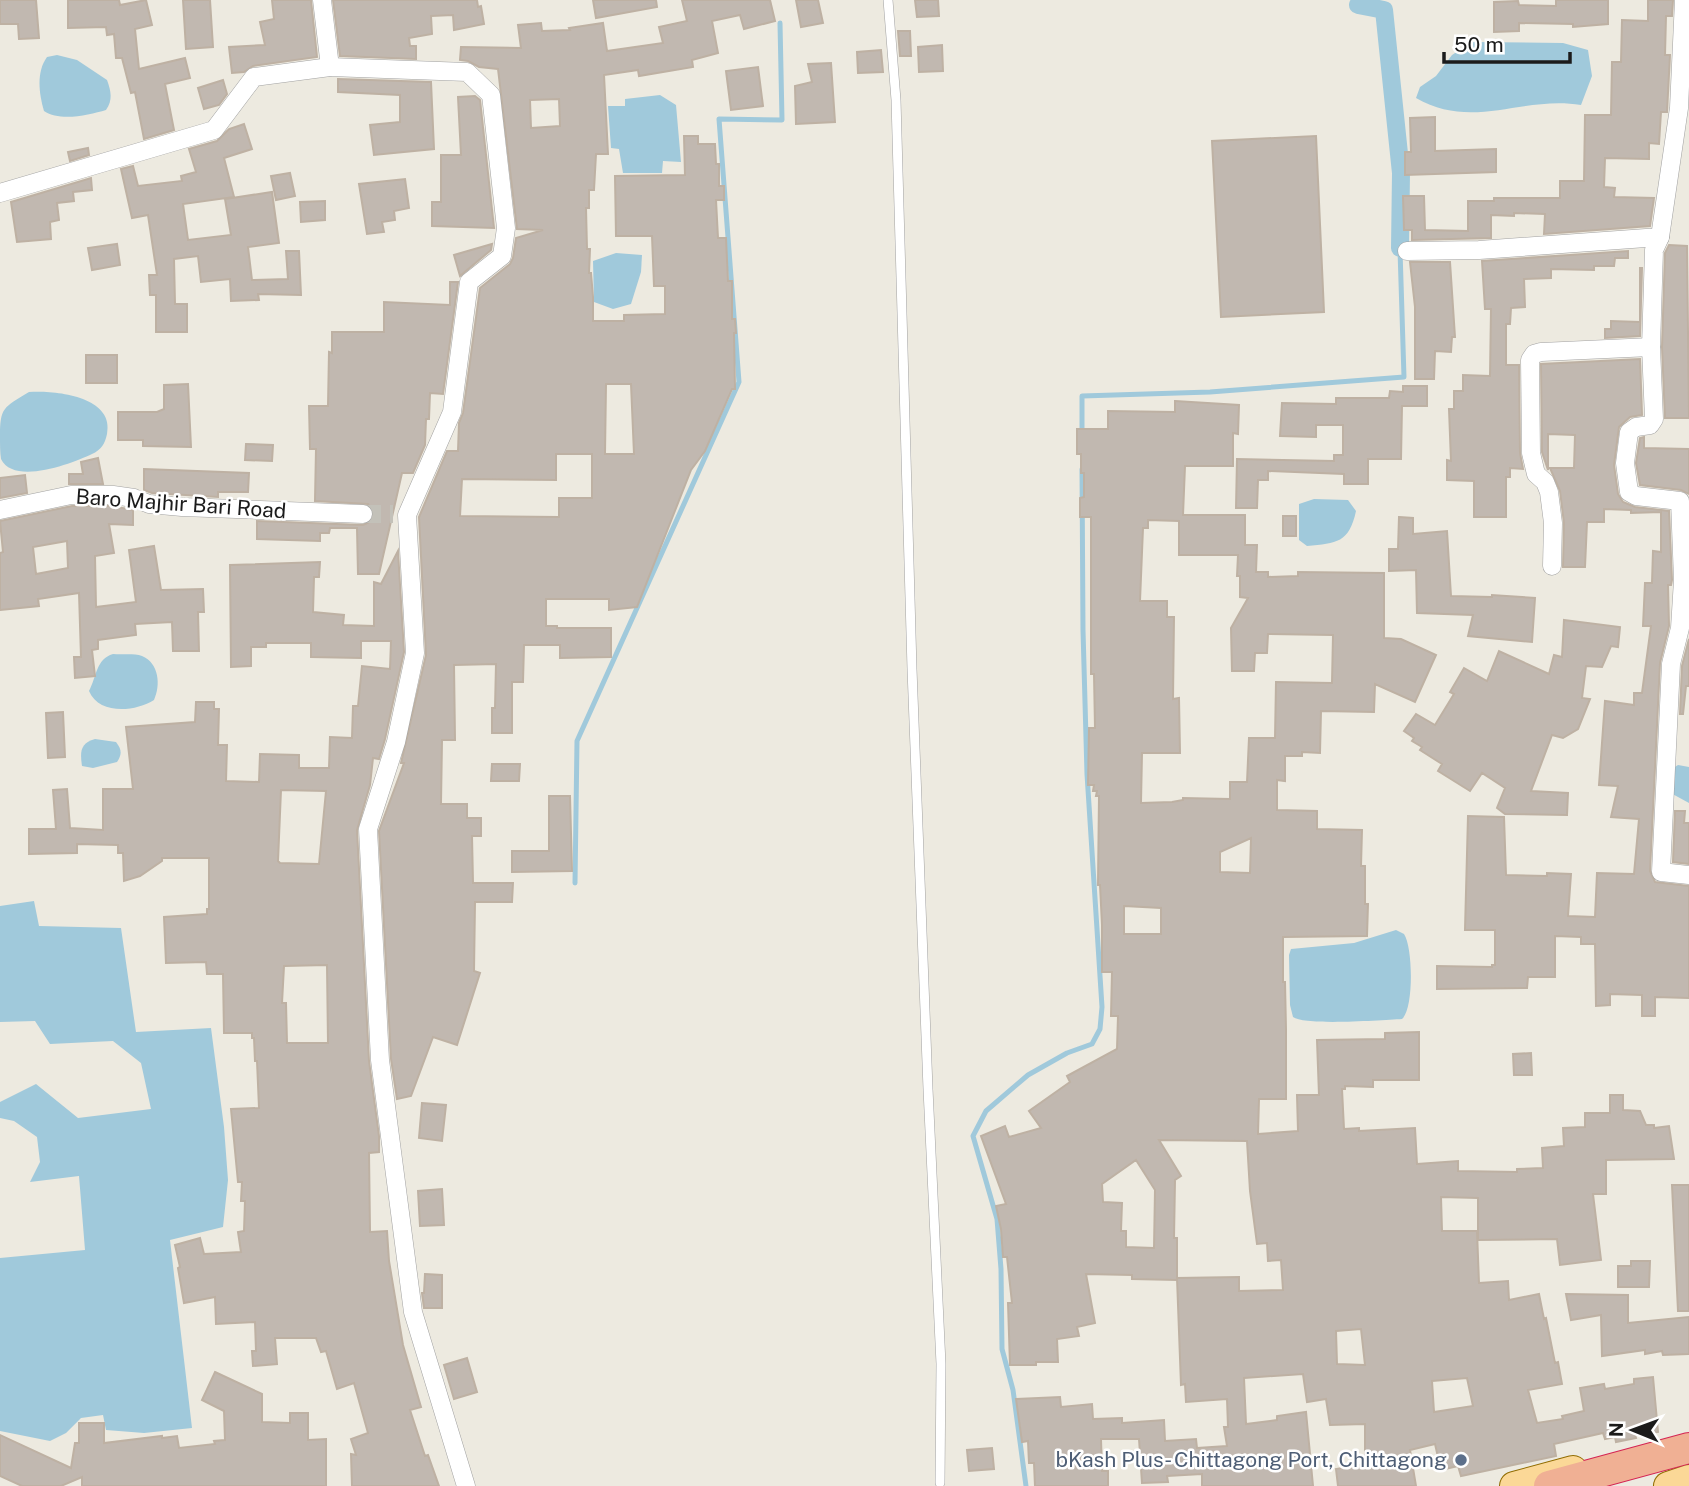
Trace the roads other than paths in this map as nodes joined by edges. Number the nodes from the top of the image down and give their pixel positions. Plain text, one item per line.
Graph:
1 (322, 0) edge
2 (888, 0) edge
3 (1684, 0) edge
4 (330, 66) junction
5 (1684, 108) edge
6 (0, 193) edge
7 (1660, 237) junction
8 (1407, 251) dead end
9 (1651, 347) junction
10 (0, 510) edge
11 (363, 514) tunnel mouth
12 (1552, 566) dead end
13 (1689, 875) edge
14 (1689, 1437) edge
15 (1689, 1448) edge
16 (1689, 1468) edge
17 (1689, 1479) edge
18 (940, 1483) dead end
19 (466, 1486) edge
20 (1514, 1486) edge
21 (1549, 1486) edge
22 (1620, 1486) edge
23 (1668, 1486) edge

1 - 4 street
2 - 18 lane
3 - 5 street
4 - 6 street
4 - 19 street
5 - 7 street
7 - 8 street
7 - 9 street
9 - 12 street
9 - 13 street
10 - 11 street, Baro Majhir Bari Road
14 - 20 main road
15 - 21 highway
16 - 22 highway
17 - 23 main road

